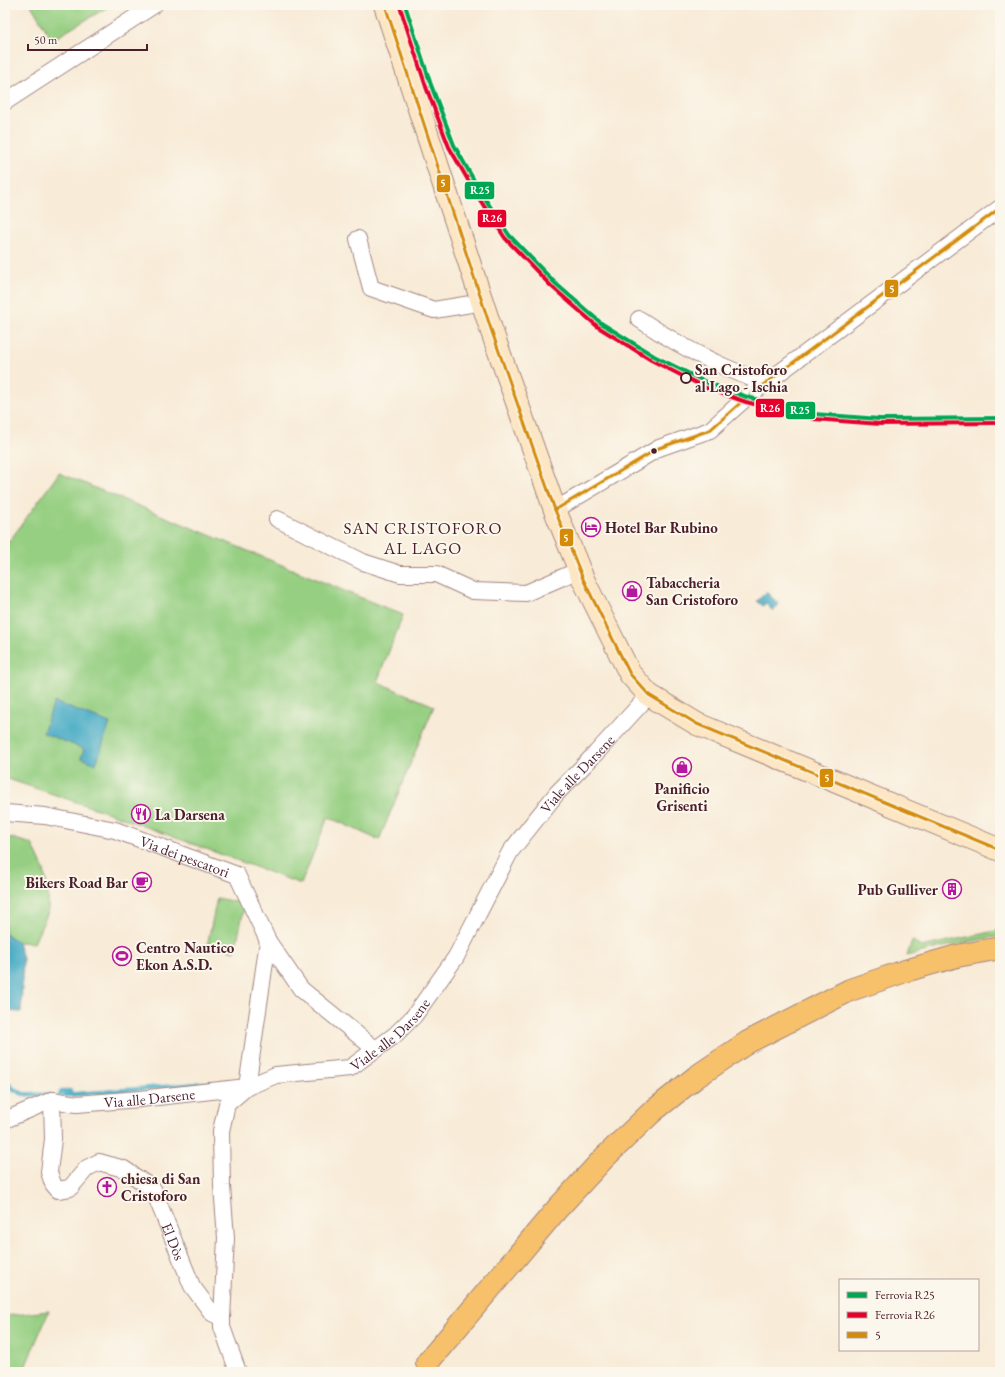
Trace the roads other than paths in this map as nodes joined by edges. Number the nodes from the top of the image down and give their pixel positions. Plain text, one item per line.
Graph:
1 (154, 5) edge
2 (384, 5) edge
3 (5, 102) edge
4 (1000, 208) edge
5 (358, 239) dead end
6 (483, 302) junction
7 (639, 319) dead end
8 (764, 384) junction
9 (555, 510) junction
10 (277, 519) dead end
11 (579, 570) junction
12 (649, 695) junction
13 (5, 813) edge
14 (1000, 850) edge
15 (268, 941) junction
16 (1000, 948) edge
17 (375, 1050) junction
18 (247, 1087) junction
19 (52, 1100) junction
20 (5, 1120) edge
21 (222, 1318) junction
22 (427, 1363) dead end
23 (238, 1372) edge

1 - 3 street
2 - 6 main road
4 - 8 street
5 - 6 street
6 - 9 main road
7 - 8 street
8 - 9 street
9 - 11 main road
10 - 11 street
11 - 12 main road
12 - 14 main road
12 - 17 street, Viale alle Darsene
13 - 15 street, Via dei pescatori
15 - 17 street, Via dei pescatori
15 - 18 street
16 - 22 highway
17 - 18 street, Viale alle Darsene
18 - 19 street, Via alle Darsene
18 - 21 street, Viale alle Darsene
19 - 20 street
19 - 21 street, El Dòs
21 - 23 street, Viale alle Darsene

